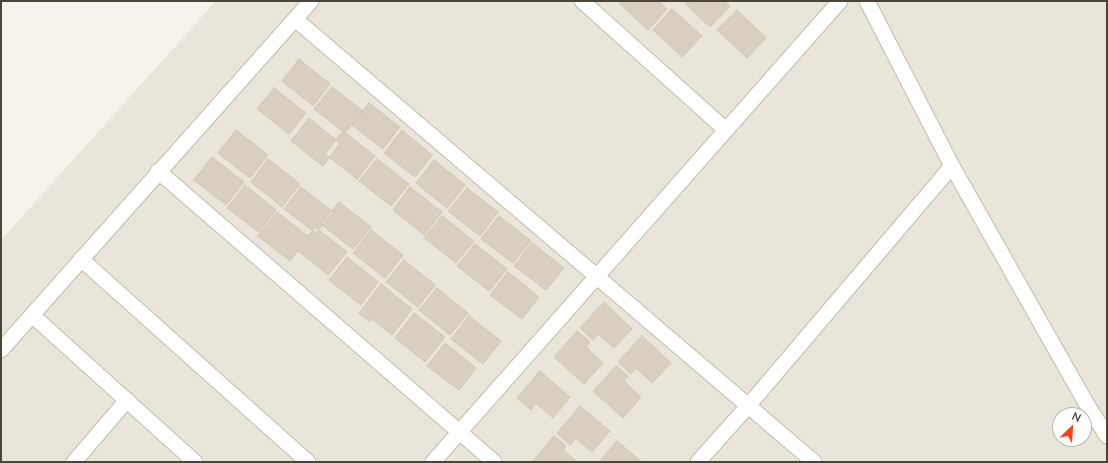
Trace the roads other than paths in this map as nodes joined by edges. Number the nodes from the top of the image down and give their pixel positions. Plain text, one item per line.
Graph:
1 (311, 1) edge
2 (582, 1) edge
3 (840, 1) edge
4 (867, 1) edge
5 (295, 18) junction
6 (726, 130) junction
7 (952, 166) junction
8 (158, 171) junction
9 (81, 259) junction
10 (597, 276) junction
11 (32, 314) junction
12 (1, 350) edge
13 (127, 400) junction
14 (748, 406) junction
15 (460, 431) junction
16 (1107, 436) edge
17 (74, 462) edge
18 (195, 462) edge
19 (308, 462) edge
20 (433, 462) edge
21 (494, 462) edge
22 (698, 462) edge
23 (814, 462) edge

1 - 5 street
2 - 6 street
3 - 6 street
4 - 7 street
5 - 8 street
5 - 10 street
6 - 10 street
7 - 14 street
7 - 16 street
8 - 9 street
8 - 15 street
9 - 11 street
9 - 19 street
10 - 14 street
10 - 15 street
11 - 12 street
11 - 13 street
13 - 17 street
13 - 18 street
14 - 22 street
14 - 23 street
15 - 20 street
15 - 21 street

